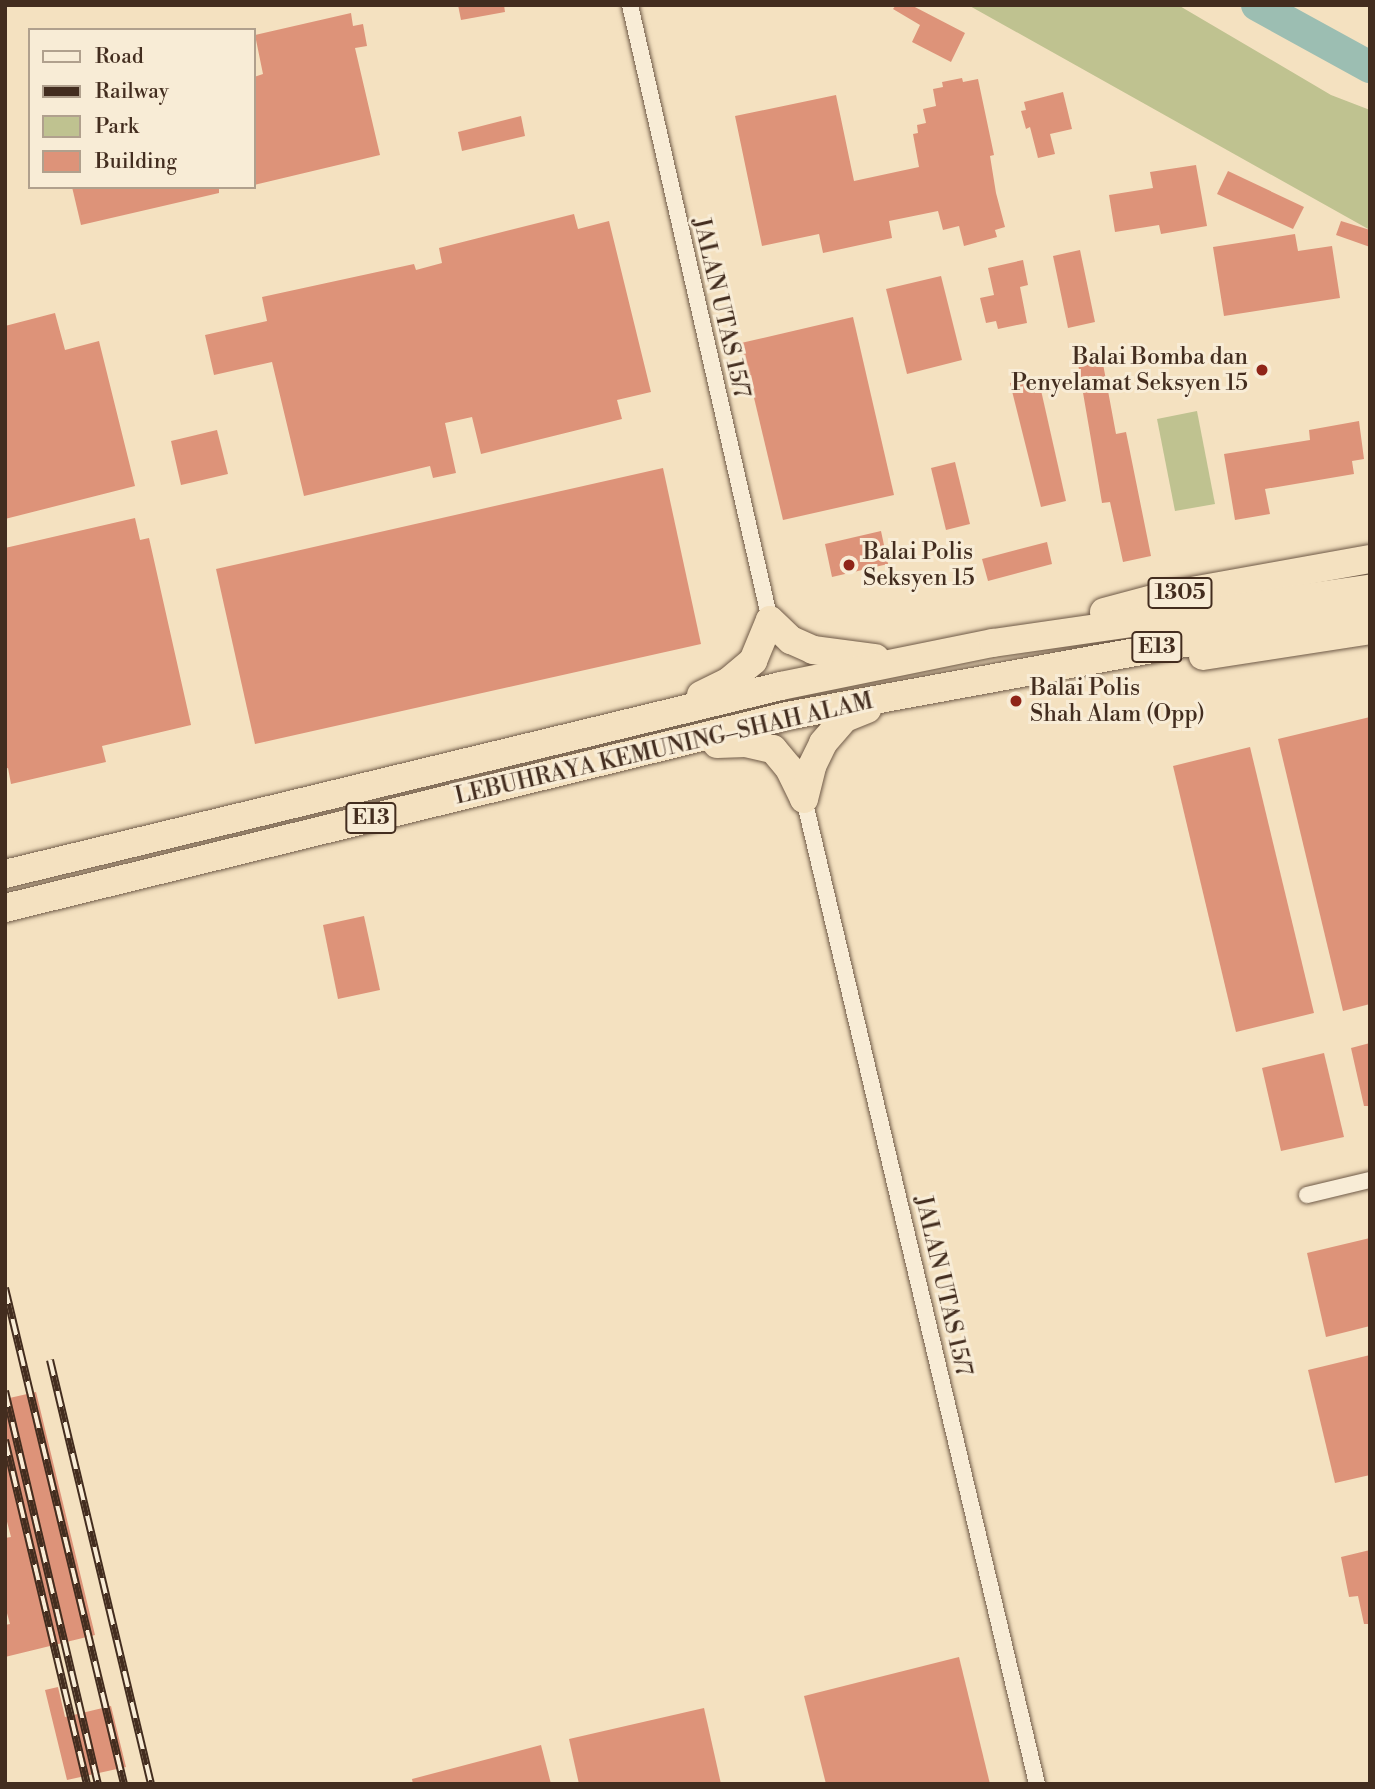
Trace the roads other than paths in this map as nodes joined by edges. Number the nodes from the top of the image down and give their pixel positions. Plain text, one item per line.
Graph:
1 (630, 5) edge
2 (1370, 559) edge
3 (1370, 589) edge
4 (1370, 609) edge
5 (1296, 610) junction
6 (770, 620) junction
7 (1370, 630) edge
8 (993, 643) junction
9 (909, 660) junction
10 (1017, 674) junction
11 (898, 697) junction
12 (661, 715) junction
13 (657, 747) junction
14 (804, 799) junction
15 (5, 874) edge
16 (5, 908) edge
17 (1370, 1180) edge
18 (1307, 1195) dead end
19 (1037, 1784) edge

1 - 6 street, JALAN UTAS 15/7
2 - 8 highway, 1305
3 - 5 highway, LEBUHRAYA KEMUNING–SHAH ALAM / E13
4 - 5 highway, LEBUHRAYA KEMUNING–SHAH ALAM / E13
5 - 8 highway, LEBUHRAYA KEMUNING–SHAH ALAM / E13
5 - 10 highway, LEBUHRAYA KEMUNING–SHAH ALAM / E13
6 - 9 highway
6 - 12 highway
7 - 10 highway
8 - 9 highway, LEBUHRAYA KEMUNING–SHAH ALAM / E13
9 - 12 highway, LEBUHRAYA KEMUNING–SHAH ALAM / E13
10 - 11 highway, LEBUHRAYA KEMUNING–SHAH ALAM / E13
11 - 13 highway, LEBUHRAYA KEMUNING–SHAH ALAM / E13
11 - 14 highway
12 - 15 highway, LEBUHRAYA KEMUNING–SHAH ALAM / E13
13 - 14 highway
13 - 16 highway, LEBUHRAYA KEMUNING–SHAH ALAM / E13
14 - 19 street, JALAN UTAS 15/7
17 - 18 street

